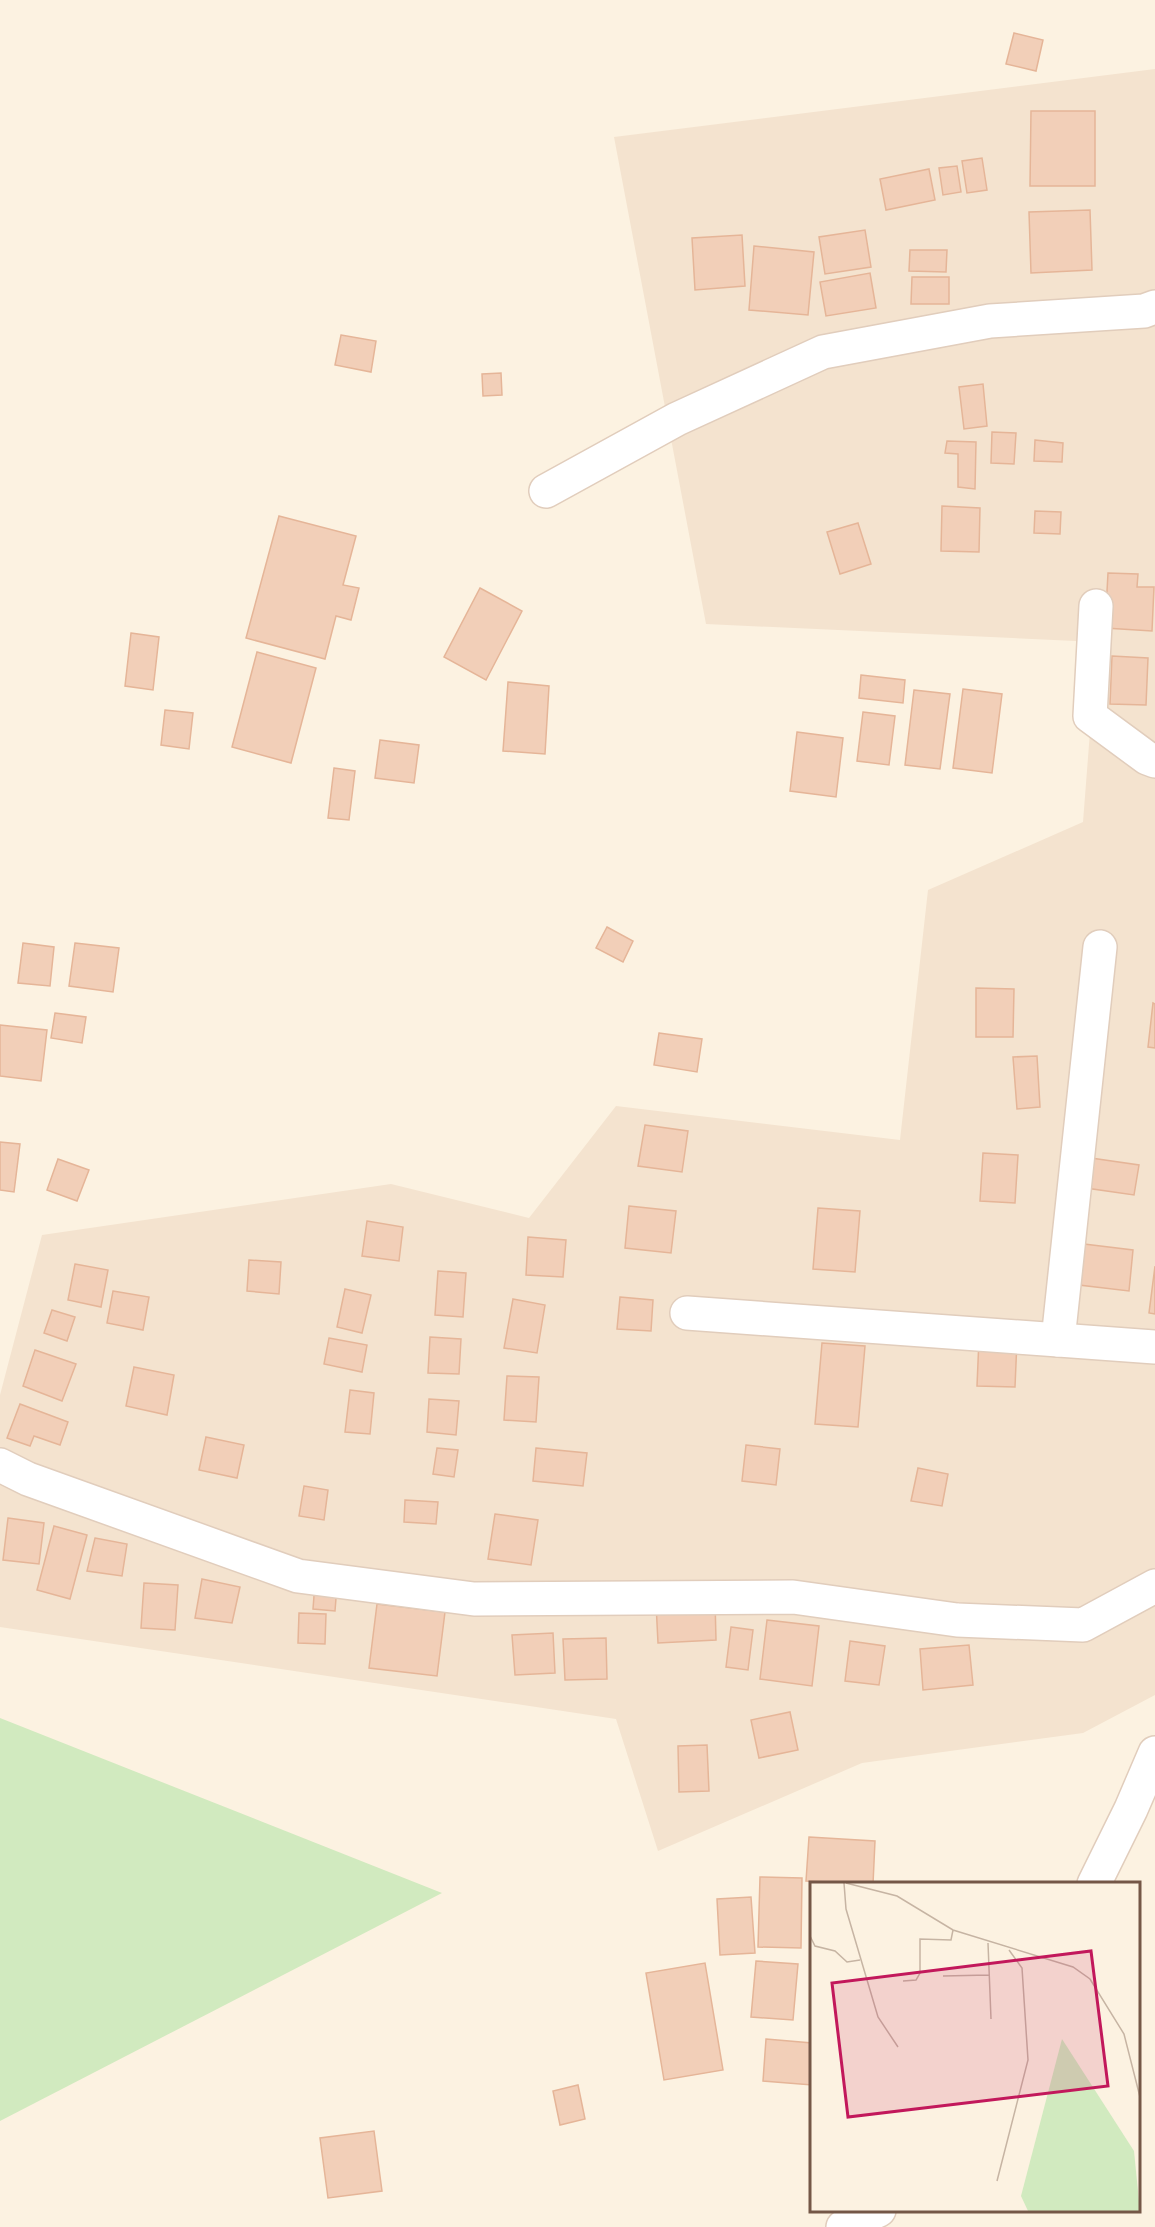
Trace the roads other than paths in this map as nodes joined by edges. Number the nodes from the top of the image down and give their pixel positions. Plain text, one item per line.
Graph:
1 (1155, 308) edge
2 (546, 490) dead end
3 (1096, 606) dead end
4 (1155, 761) edge
5 (1100, 947) dead end
6 (687, 1313) dead end
7 (1058, 1340) junction
8 (1155, 1347) edge
9 (0, 1465) edge
10 (1155, 1586) edge
11 (1155, 1753) edge
12 (1095, 1882) edge
13 (877, 2212) edge
14 (843, 2227) edge

1 - 2 street
3 - 4 street
5 - 7 street
6 - 7 street
7 - 8 street
9 - 10 street
11 - 12 street
13 - 14 street

